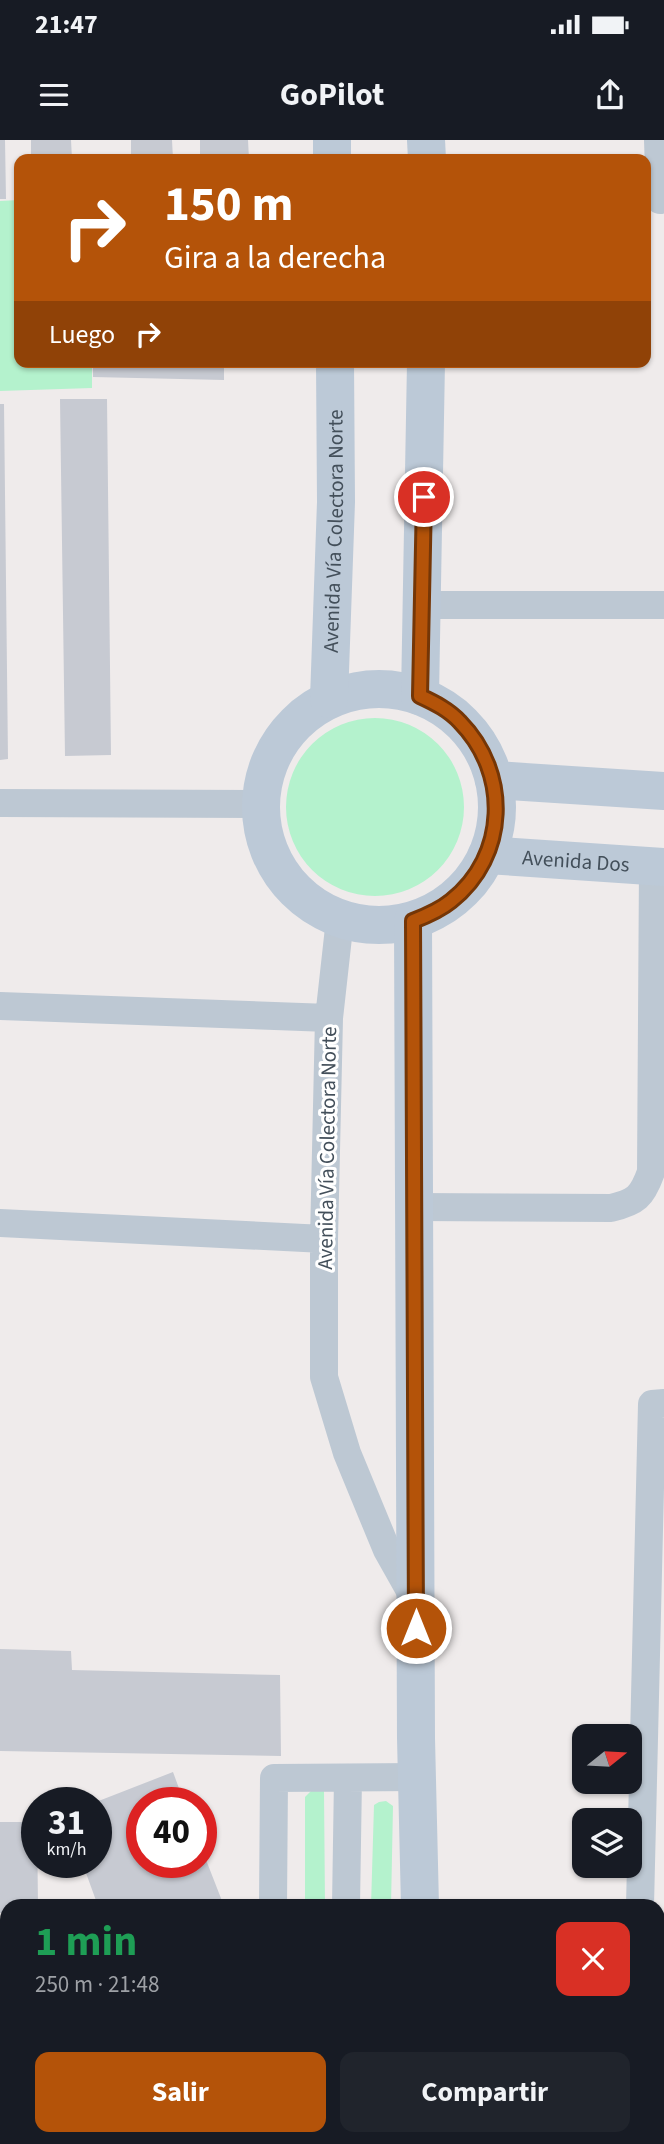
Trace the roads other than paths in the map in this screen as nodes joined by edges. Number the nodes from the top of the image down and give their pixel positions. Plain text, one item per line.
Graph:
1 (658, 140) edge
2 (657, 200) edge
3 (335, 368) edge
4 (426, 368) edge
5 (422, 605) junction
6 (664, 605) edge
7 (420, 696) junction
8 (328, 699) junction
9 (494, 780) junction
10 (664, 791) edge
11 (0, 803) edge
12 (260, 804) junction
13 (487, 855) junction
14 (659, 866) edge
15 (340, 919) junction
16 (413, 921) junction
17 (0, 1006) edge
18 (329, 1018) junction
19 (414, 1207) junction
20 (0, 1223) edge
21 (324, 1239) junction
22 (658, 1404) edge
23 (415, 1600) junction
24 (417, 1777) junction
25 (348, 1778) junction
26 (273, 1899) edge
27 (346, 1899) edge
28 (420, 1899) edge
29 (640, 1899) edge

1 - 2 street
3 - 8 street, Avenida Vía Colectora Norte
4 - 5 street
5 - 6 street
5 - 7 street
7 - 8 street
7 - 9 street
8 - 12 street
9 - 10 street
9 - 13 street
11 - 12 street
12 - 15 street
13 - 14 street, Avenida Dos
13 - 16 street
14 - 19 street
15 - 16 street
15 - 18 street, Avenida Vía Colectora Norte
16 - 19 street
17 - 18 street
18 - 21 street, Avenida Vía Colectora Norte
19 - 23 street
20 - 21 street
21 - 23 street, Avenida Vía Colectora Norte
22 - 29 street
23 - 24 street
24 - 25 street
24 - 28 street
25 - 26 street
25 - 27 street

